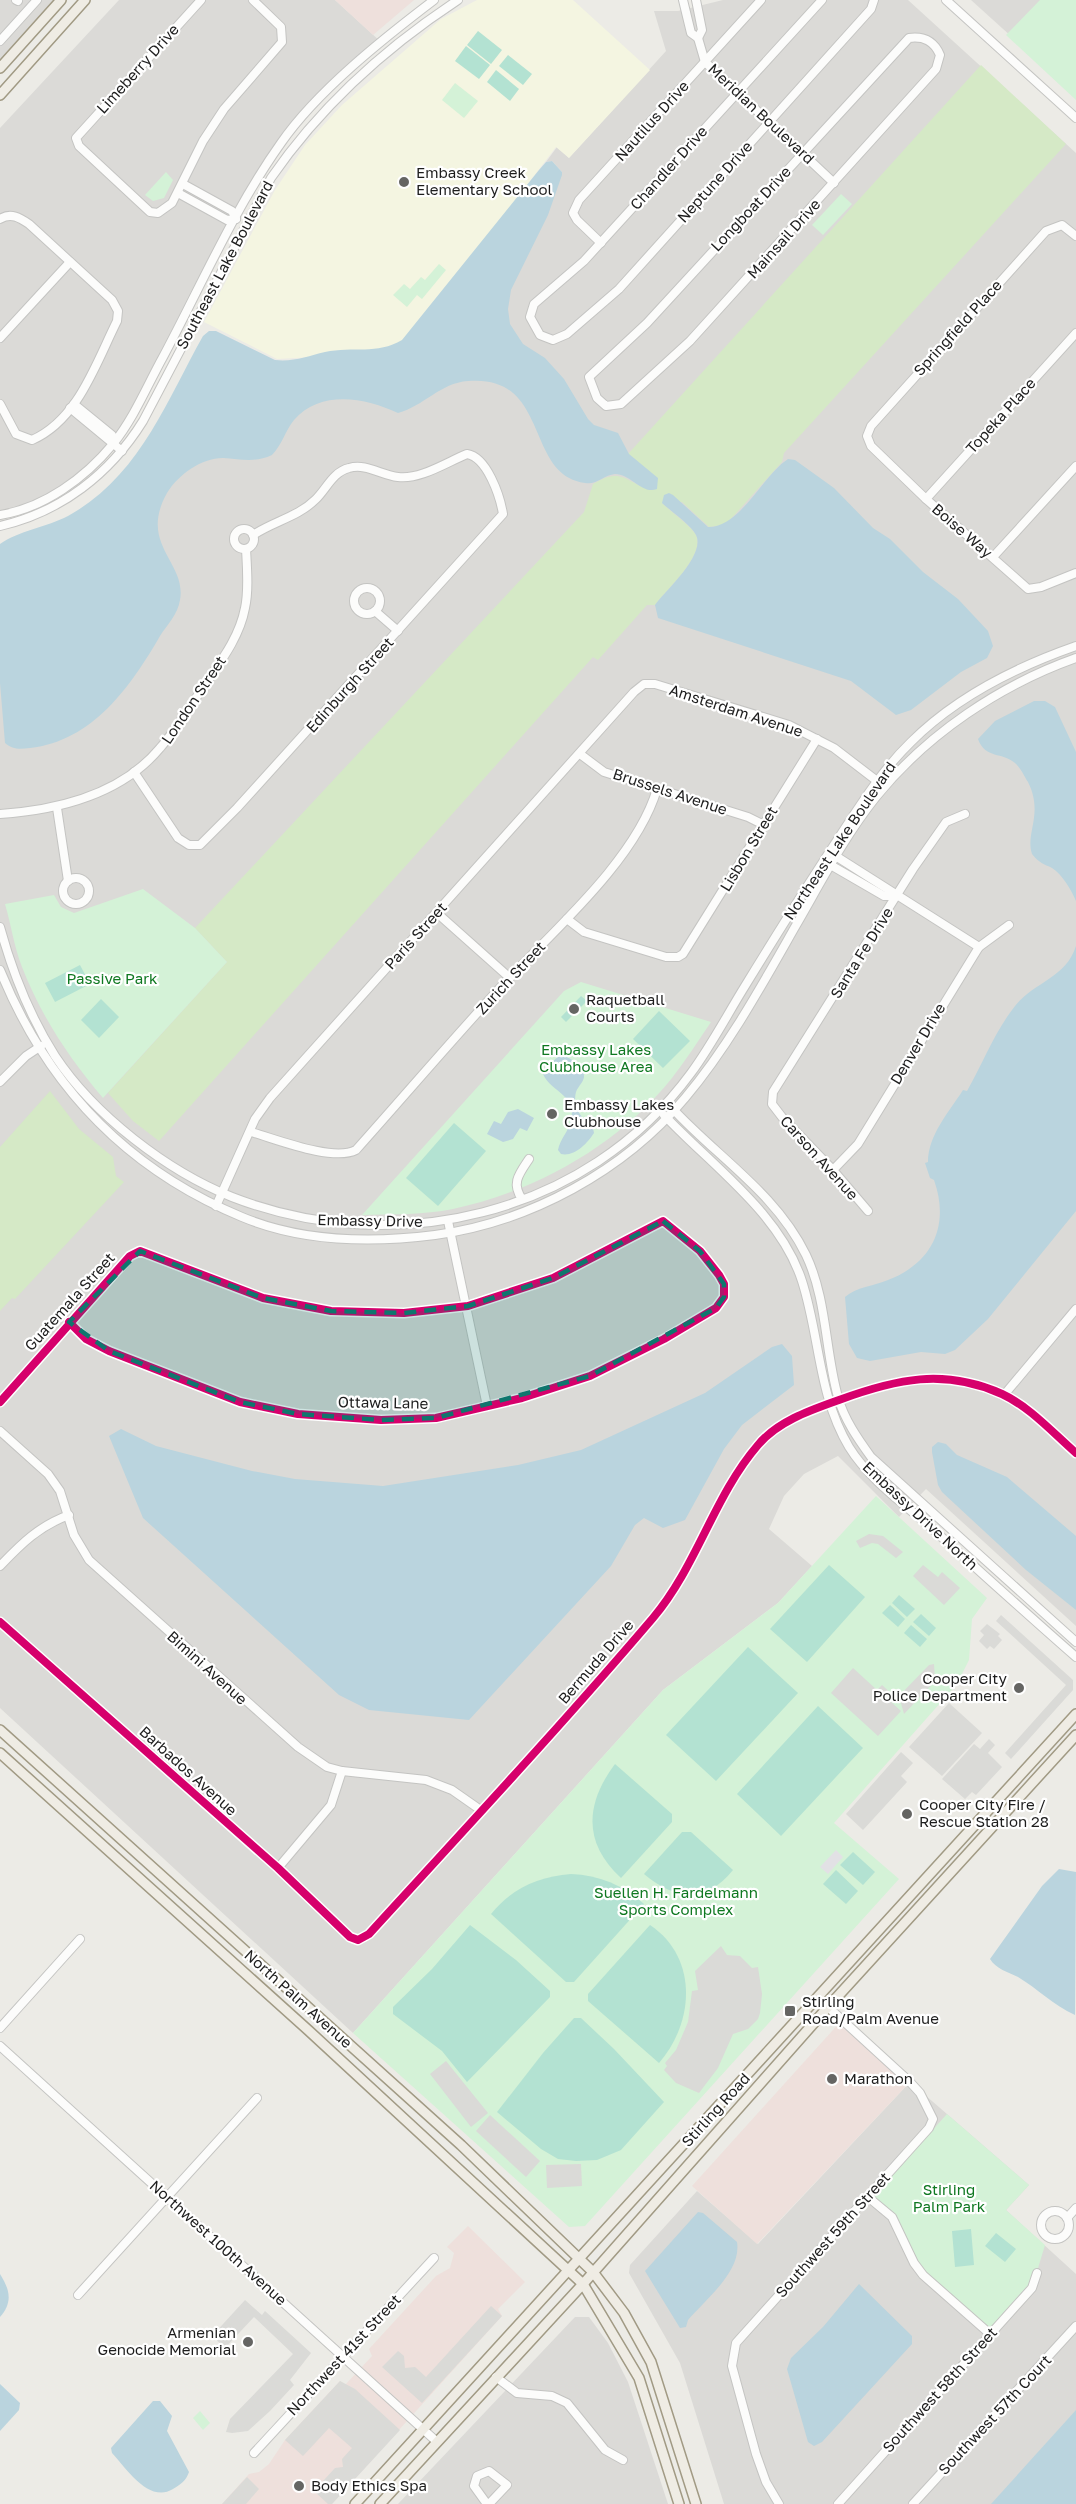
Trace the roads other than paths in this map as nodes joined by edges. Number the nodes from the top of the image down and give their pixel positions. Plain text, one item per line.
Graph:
1 (37, 0) edge
2 (61, 0) edge
3 (85, 0) edge
4 (201, 0) edge
5 (253, 0) edge
6 (434, 0) edge
7 (458, 0) edge
8 (683, 0) edge
9 (696, 0) edge
10 (761, 0) edge
11 (822, 0) edge
12 (874, 0) edge
13 (946, 0) edge
14 (41, 22) junction
15 (55, 34) junction
16 (698, 38) junction
17 (0, 40) edge
18 (932, 42) joint
19 (705, 62) junction
20 (0, 68) edge
21 (738, 93) junction
22 (0, 94) edge
23 (1076, 118) edge
24 (768, 123) junction
25 (802, 153) junction
26 (834, 183) junction
27 (183, 184) junction
28 (178, 193) junction
29 (3, 217) edge
30 (236, 219) junction
31 (246, 225) junction
32 (1076, 236) edge
33 (601, 243) junction
34 (70, 262) junction
35 (1076, 333) edge
36 (540, 335) joint
37 (0, 338) edge
38 (597, 398) joint
39 (0, 404) edge
40 (72, 406) junction
41 (867, 436) joint
42 (114, 443) junction
43 (122, 451) junction
44 (1076, 466) edge
45 (926, 499) junction
46 (503, 514) joint
47 (0, 515) edge
48 (0, 526) edge
49 (253, 535) junction
50 (246, 549) junction
51 (993, 557) junction
52 (1075, 576) edge
53 (375, 611) dead end
54 (398, 632) junction
55 (1076, 646) edge
56 (1076, 658) edge
57 (644, 684) joint
58 (817, 739) junction
59 (580, 754) junction
60 (134, 772) junction
61 (877, 781) junction
62 (884, 787) junction
63 (657, 789) junction
64 (57, 808) junction
65 (0, 814) edge
66 (965, 814) dead end
67 (764, 825) junction
68 (833, 854) junction
69 (827, 863) junction
70 (68, 881) dead end
71 (898, 896) junction
72 (437, 913) junction
73 (567, 919) junction
74 (1009, 925) dead end
75 (0, 927) edge
76 (979, 947) junction
77 (0, 970) edge
78 (510, 978) junction
79 (47, 1042) junction
80 (38, 1047) junction
81 (0, 1082) edge
82 (666, 1102) junction
83 (772, 1104) joint
84 (658, 1110) junction
85 (674, 1110) junction
86 (666, 1118) junction
87 (251, 1132) junction
88 (529, 1159) dead end
89 (833, 1170) junction
90 (222, 1193) junction
91 (522, 1199) junction
92 (216, 1206) junction
93 (868, 1211) dead end
94 (448, 1221) junction
95 (451, 1233) junction
96 (468, 1306) junction
97 (1076, 1309) edge
98 (69, 1322) junction
99 (1004, 1395) junction
100 (839, 1400) junction
101 (0, 1402) edge
102 (829, 1403) junction
103 (487, 1406) junction
104 (0, 1431) edge
105 (1076, 1453) edge
106 (69, 1515) junction
107 (0, 1566) edge
108 (0, 1622) edge
109 (1076, 1642) edge
110 (1076, 1657) edge
111 (1076, 1714) edge
112 (0, 1730) edge
113 (1076, 1735) edge
114 (0, 1753) edge
115 (342, 1771) junction
116 (482, 1811) junction
117 (278, 1868) junction
118 (207, 1918) junction
119 (196, 1930) junction
120 (80, 1939) dead end
121 (358, 1940) joint
122 (828, 2007) junction
123 (0, 2028) edge
124 (0, 2046) edge
125 (257, 2098) dead end
126 (167, 2197) junction
127 (868, 2197) junction
128 (1076, 2208) edge
129 (1067, 2218) dead end
130 (434, 2258) dead end
131 (581, 2259) junction
132 (569, 2271) junction
133 (593, 2271) junction
134 (1037, 2273) dead end
135 (583, 2284) junction
136 (78, 2295) dead end
137 (1076, 2326) edge
138 (990, 2334) junction
139 (342, 2356) junction
140 (496, 2377) junction
141 (422, 2428) junction
142 (436, 2441) junction
143 (254, 2453) dead end
144 (623, 2460) dead end
145 (355, 2504) edge
146 (380, 2504) edge
147 (488, 2504) edge
148 (679, 2504) edge
149 (696, 2504) edge
150 (779, 2504) edge
151 (838, 2504) edge
152 (913, 2504) edge

1 - 17 street
2 - 14 main road
3 - 15 main road
4 - 28 street, Limeberry Drive
5 - 27 street
6 - 30 street, Southeast Lake Boulevard
7 - 31 street, Southeast Lake Boulevard
8 - 16 street, Meridian Boulevard
9 - 16 street, Meridian Boulevard
10 - 19 street, Nautilus Drive
11 - 21 street, Chandler Drive
12 - 24 street, Neptune Drive
13 - 23 street
14 - 15 main road
14 - 20 main road
15 - 22 main road
16 - 19 street, Meridian Boulevard
18 - 25 street, Longboat Drive
18 - 26 street, Mainsail Drive
19 - 21 street, Meridian Boulevard
19 - 33 street, Nautilus Drive
21 - 24 street, Meridian Boulevard
21 - 33 street, Chandler Drive
24 - 25 street, Meridian Boulevard
24 - 36 street, Neptune Drive
25 - 26 street, Meridian Boulevard
25 - 38 street, Longboat Drive
26 - 38 street, Mainsail Drive
27 - 28 street
27 - 30 street
28 - 30 street
29 - 34 street
30 - 31 street
30 - 42 street, Southeast Lake Boulevard
31 - 43 street, Southeast Lake Boulevard
32 - 41 street, Springfield Place
33 - 36 street, Chandler Drive
34 - 37 street
34 - 40 street
35 - 45 street, Topeka Place
39 - 40 street
40 - 42 street
41 - 45 street, Boise Way
42 - 43 street
42 - 47 street, Southeast Lake Boulevard
43 - 48 street, Southeast Lake Boulevard
44 - 51 street
45 - 51 street, Boise Way
46 - 49 street, London Street
46 - 54 street, Edinburgh Street
49 - 50 street, London Street
49 - 50 street, London Street
50 - 60 street, London Street
51 - 52 street, Boise Way
53 - 54 street
54 - 60 street, Edinburgh Street
55 - 61 street, Northeast Lake Boulevard
56 - 62 street, Northeast Lake Boulevard
57 - 58 street, Amsterdam Avenue
57 - 59 street, Paris Street
58 - 61 street, Amsterdam Avenue
58 - 67 street, Lisbon Street
59 - 63 street, Brussels Avenue
59 - 72 street, Paris Street
60 - 64 street, London Street
61 - 62 street, Amsterdam Avenue
61 - 68 street, Northeast Lake Boulevard
62 - 68 street, Northeast Lake Boulevard
63 - 67 street, Brussels Avenue
63 - 73 street, Zurich Street
64 - 65 street, London Street
64 - 70 street
66 - 71 street, Santa Fe Drive
67 - 73 street, Lisbon Street
68 - 69 street, Northeast Lake Boulevard
68 - 71 street
69 - 71 street
69 - 82 street, Northeast Lake Boulevard
69 - 85 street, Northeast Lake Boulevard
71 - 76 street
71 - 83 street, Santa Fe Drive
72 - 78 street
72 - 87 street, Paris Street
73 - 78 street, Zurich Street
74 - 76 street, Denver Drive
75 - 79 street, Embassy Drive
76 - 89 street, Denver Drive
77 - 80 street, Embassy Drive
78 - 87 street, Zurich Street
79 - 80 street
79 - 90 street, Embassy Drive
80 - 81 street
80 - 92 street, Embassy Drive
82 - 84 street, Embassy Drive
82 - 85 street, Embassy Drive North
83 - 89 street, Carson Avenue
84 - 86 street, Embassy Drive North
84 - 91 street, Embassy Drive
85 - 86 street, Embassy Drive
85 - 100 street, Embassy Drive North
86 - 95 street, Embassy Drive
86 - 102 street, Embassy Drive North
87 - 90 street, Paris Street
88 - 91 street
89 - 93 street, Carson Avenue
90 - 92 street, Paris Street
90 - 94 street, Embassy Drive
91 - 94 street, Embassy Drive
92 - 95 street, Embassy Drive
94 - 95 street
95 - 96 street
96 - 98 street, Guatemala Street
96 - 103 street
96 - 103 street, Ottawa Lane
97 - 99 street
98 - 101 street, Guatemala Street
98 - 103 street, Ottawa Lane
99 - 100 street, Bermuda Drive
99 - 105 street
100 - 102 street, Bermuda Drive
100 - 109 street, Embassy Drive North
102 - 110 street, Embassy Drive North
102 - 116 street, Bermuda Drive
104 - 106 street, Bimini Avenue
106 - 107 street
106 - 115 street, Bimini Avenue
108 - 117 street, Barbados Avenue
111 - 131 main road, Stirling Road
112 - 118 main road, North Palm Avenue
113 - 122 main road, Stirling Road
114 - 119 main road, North Palm Avenue
115 - 116 street, Bimini Avenue
115 - 117 street
116 - 121 street, Bermuda Drive
117 - 121 street, Barbados Avenue
118 - 119 main road
118 - 131 main road, North Palm Avenue
119 - 132 main road, North Palm Avenue
120 - 123 street
122 - 127 street, Southwest 59th Street
122 - 133 main road, Stirling Road
124 - 126 street, Northwest 100th Avenue
125 - 126 street
126 - 136 street
126 - 139 street, Northwest 100th Avenue
127 - 138 street
127 - 150 street, Southwest 59th Street
128 - 129 street
130 - 139 street, Northwest 41st Street
131 - 132 main road, Stirling Road
131 - 133 main road, North Palm Avenue
132 - 135 main road, North Palm Avenue
132 - 141 main road, Stirling Road
133 - 135 main road, Stirling Road
133 - 149 main road, North Palm Avenue
134 - 138 street, Southwest 58th Street
135 - 140 main road, Stirling Road
135 - 148 main road, North Palm Avenue
137 - 152 street, Southwest 57th Court
138 - 151 street, Southwest 58th Street
139 - 141 street, Northwest 100th Avenue
139 - 143 street, Northwest 41st Street
140 - 142 main road, Stirling Road
140 - 144 street
141 - 142 street, Northwest 100th Avenue
141 - 145 main road, Stirling Road
142 - 146 main road, Stirling Road
147 - 147 street

